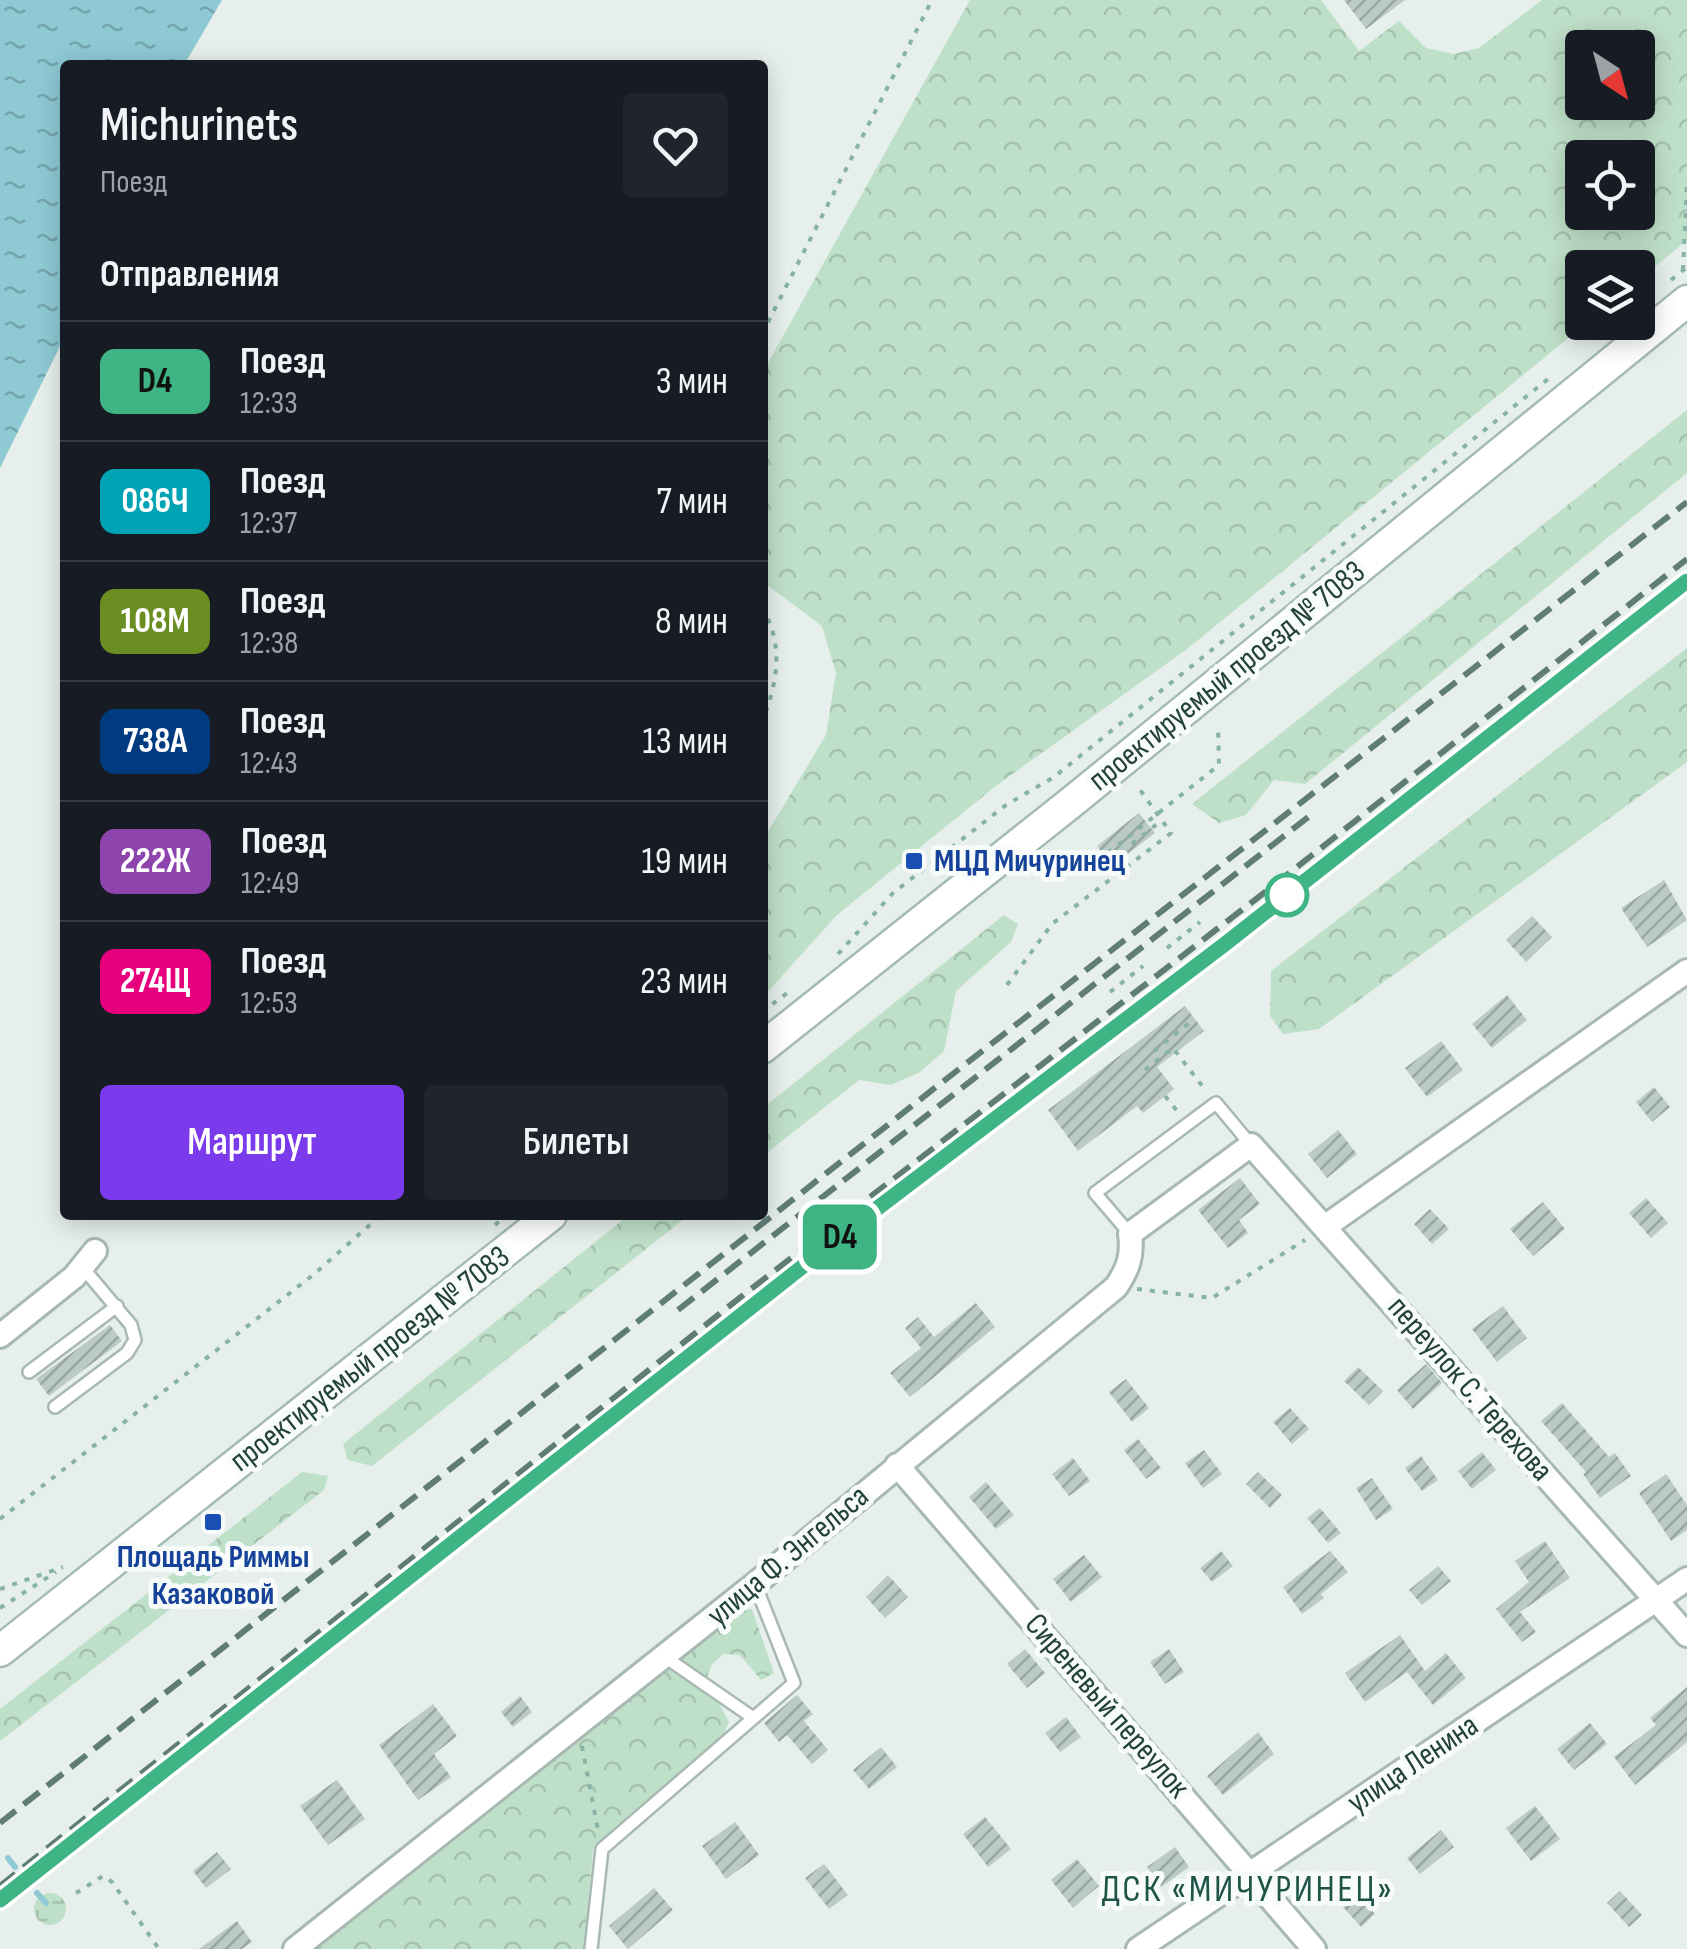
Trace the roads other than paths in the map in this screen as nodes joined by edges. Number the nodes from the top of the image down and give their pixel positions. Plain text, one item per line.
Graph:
1 (1685, 285) edge
2 (1687, 970) edge
3 (768, 1043) edge
4 (1250, 1145) junction
5 (545, 1220) edge
6 (1326, 1226) junction
7 (1130, 1234) junction
8 (89, 1260) joint
9 (117, 1306) junction
10 (0, 1336) edge
11 (29, 1372) dead end
12 (55, 1408) dead end
13 (897, 1466) junction
14 (1687, 1579) edge
15 (755, 1584) junction
16 (1655, 1600) junction
17 (1687, 1635) edge
18 (0, 1651) edge
19 (664, 1656) junction
20 (752, 1717) junction
21 (1252, 1874) junction
22 (295, 1949) edge
23 (591, 1949) edge
24 (1138, 1949) edge
25 (1314, 1949) edge

1 - 3 main road, проектируемый проезд № 7083
2 - 6 street
4 - 6 street, переулок С. Терехова
4 - 7 street
4 - 7 lane
5 - 18 main road, проектируемый проезд № 7083
6 - 16 street, переулок С. Терехова
7 - 13 street, улица Ф. Энгельса
8 - 9 lane
8 - 10 street
9 - 11 lane
9 - 12 lane
13 - 15 street, улица Ф. Энгельса
13 - 21 street, Сиреневый переулок
14 - 16 street, улица Ленина
15 - 19 street, улица Ф. Энгельса
15 - 20 lane
16 - 17 street, переулок С. Терехова
16 - 21 street, улица Ленина
19 - 20 lane
19 - 22 street, улица Ф. Энгельса
20 - 23 lane
21 - 24 street, улица Ленина
21 - 25 street, Сиреневый переулок

